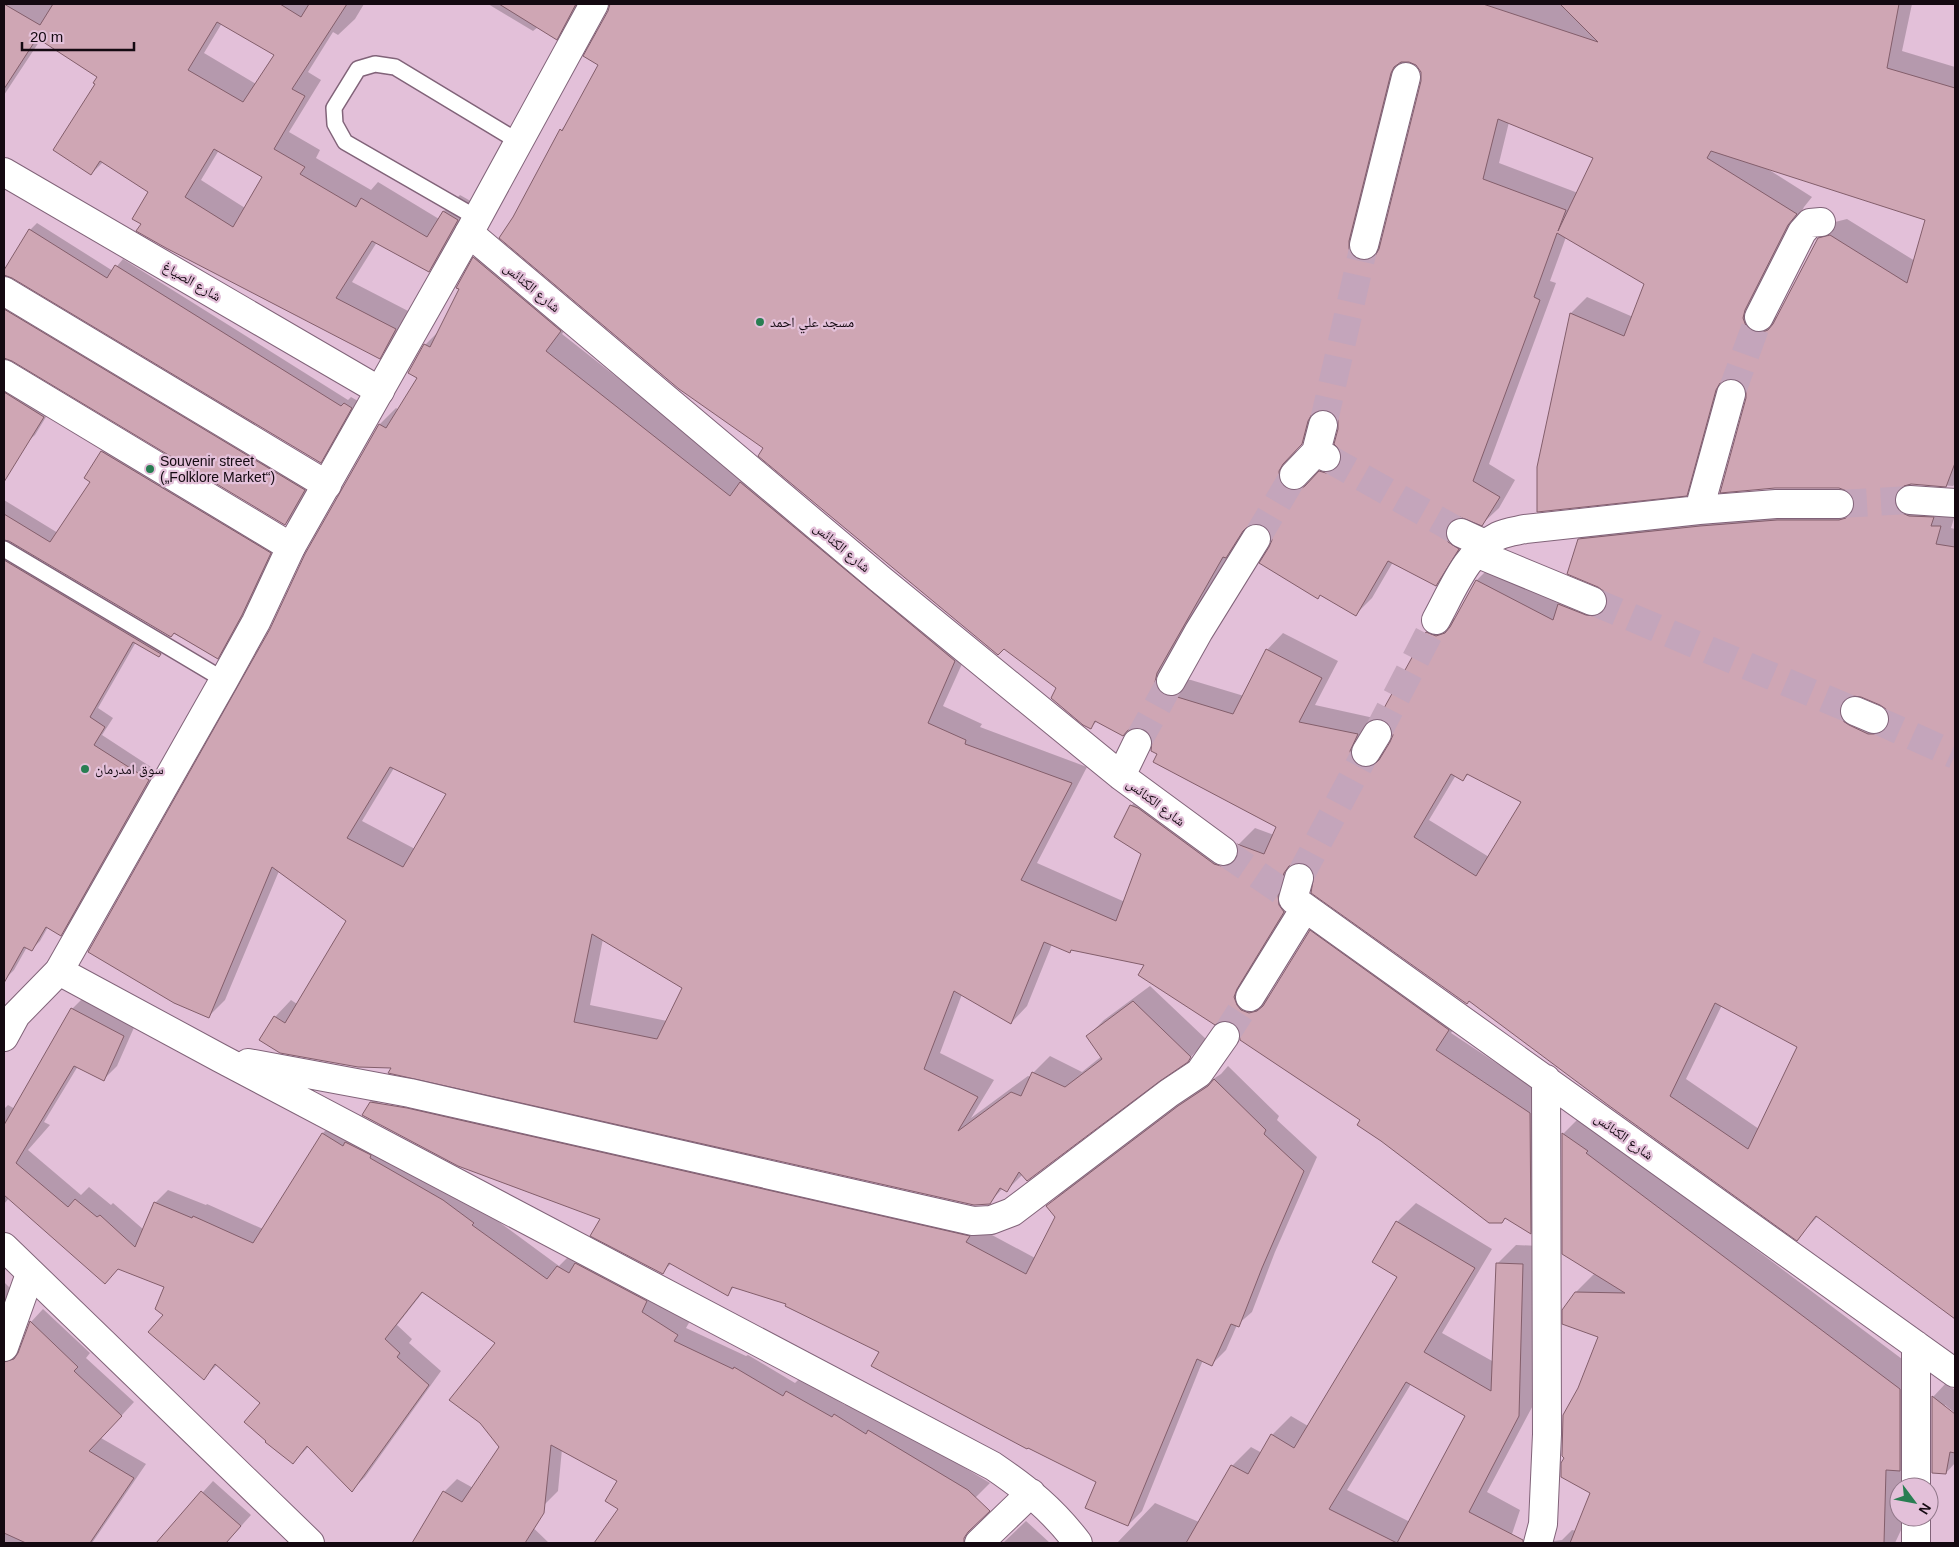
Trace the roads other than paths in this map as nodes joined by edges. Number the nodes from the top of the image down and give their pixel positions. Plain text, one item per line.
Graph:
1 (594, 4) edge
2 (1406, 77) dead end
3 (519, 142) junction
4 (4, 172) edge
5 (1821, 222) dead end
6 (473, 225) junction
7 (1364, 245) tunnel mouth
8 (4, 291) edge
9 (1759, 317) tunnel mouth
10 (4, 374) edge
11 (380, 390) junction
12 (1731, 394) tunnel mouth
13 (1322, 425) tunnel mouth
14 (1294, 475) tunnel mouth
15 (328, 485) junction
16 (1910, 500) tunnel mouth
17 (1955, 503) edge
18 (1839, 504) tunnel mouth
19 (1699, 510) junction
20 (1256, 539) tunnel mouth
21 (1474, 543) junction
22 (291, 547) junction
23 (4, 549) edge
24 (1592, 601) tunnel mouth
25 (1436, 620) tunnel mouth
26 (224, 680) junction
27 (1171, 680) tunnel mouth
28 (1137, 743) tunnel mouth
29 (1121, 776) junction
30 (1222, 852) tunnel mouth
31 (60, 971) junction
32 (1250, 997) tunnel mouth
33 (8, 1020) edge
34 (1225, 1036) tunnel mouth
35 (220, 1058) junction
36 (1546, 1079) junction
37 (4, 1247) edge
38 (30, 1274) junction
39 (1916, 1345) junction
40 (4, 1347) edge
41 (1955, 1372) edge
42 (1916, 1477) edge
43 (1032, 1492) junction
44 (1916, 1527) edge
45 (310, 1543) edge
46 (979, 1543) edge
47 (1078, 1543) edge
48 (1538, 1543) edge
49 (1916, 1543) edge

1 - 3 street
2 - 7 street
3 - 6 street
3 - 6 lane
4 - 11 street, شارع الصياغ
5 - 9 street
6 - 11 street
6 - 29 street, شارع الكنائس
8 - 15 street
10 - 22 street
11 - 15 street
12 - 19 street
13 - 14 street
15 - 22 street
16 - 17 street
18 - 19 street
19 - 21 street
20 - 27 street
21 - 24 street
21 - 25 street
22 - 26 street
23 - 26 lane
26 - 31 street
28 - 29 street
29 - 30 street, شارع الكنائس
31 - 33 street
31 - 35 street
32 - 36 street, شارع الكنائس
34 - 35 street
35 - 43 street
36 - 39 street, شارع الكنائس
36 - 48 street
37 - 38 street
38 - 40 street
38 - 45 street
39 - 41 street, شارع الكنائس
39 - 42 street
43 - 46 street
43 - 47 street
44 - 49 street

